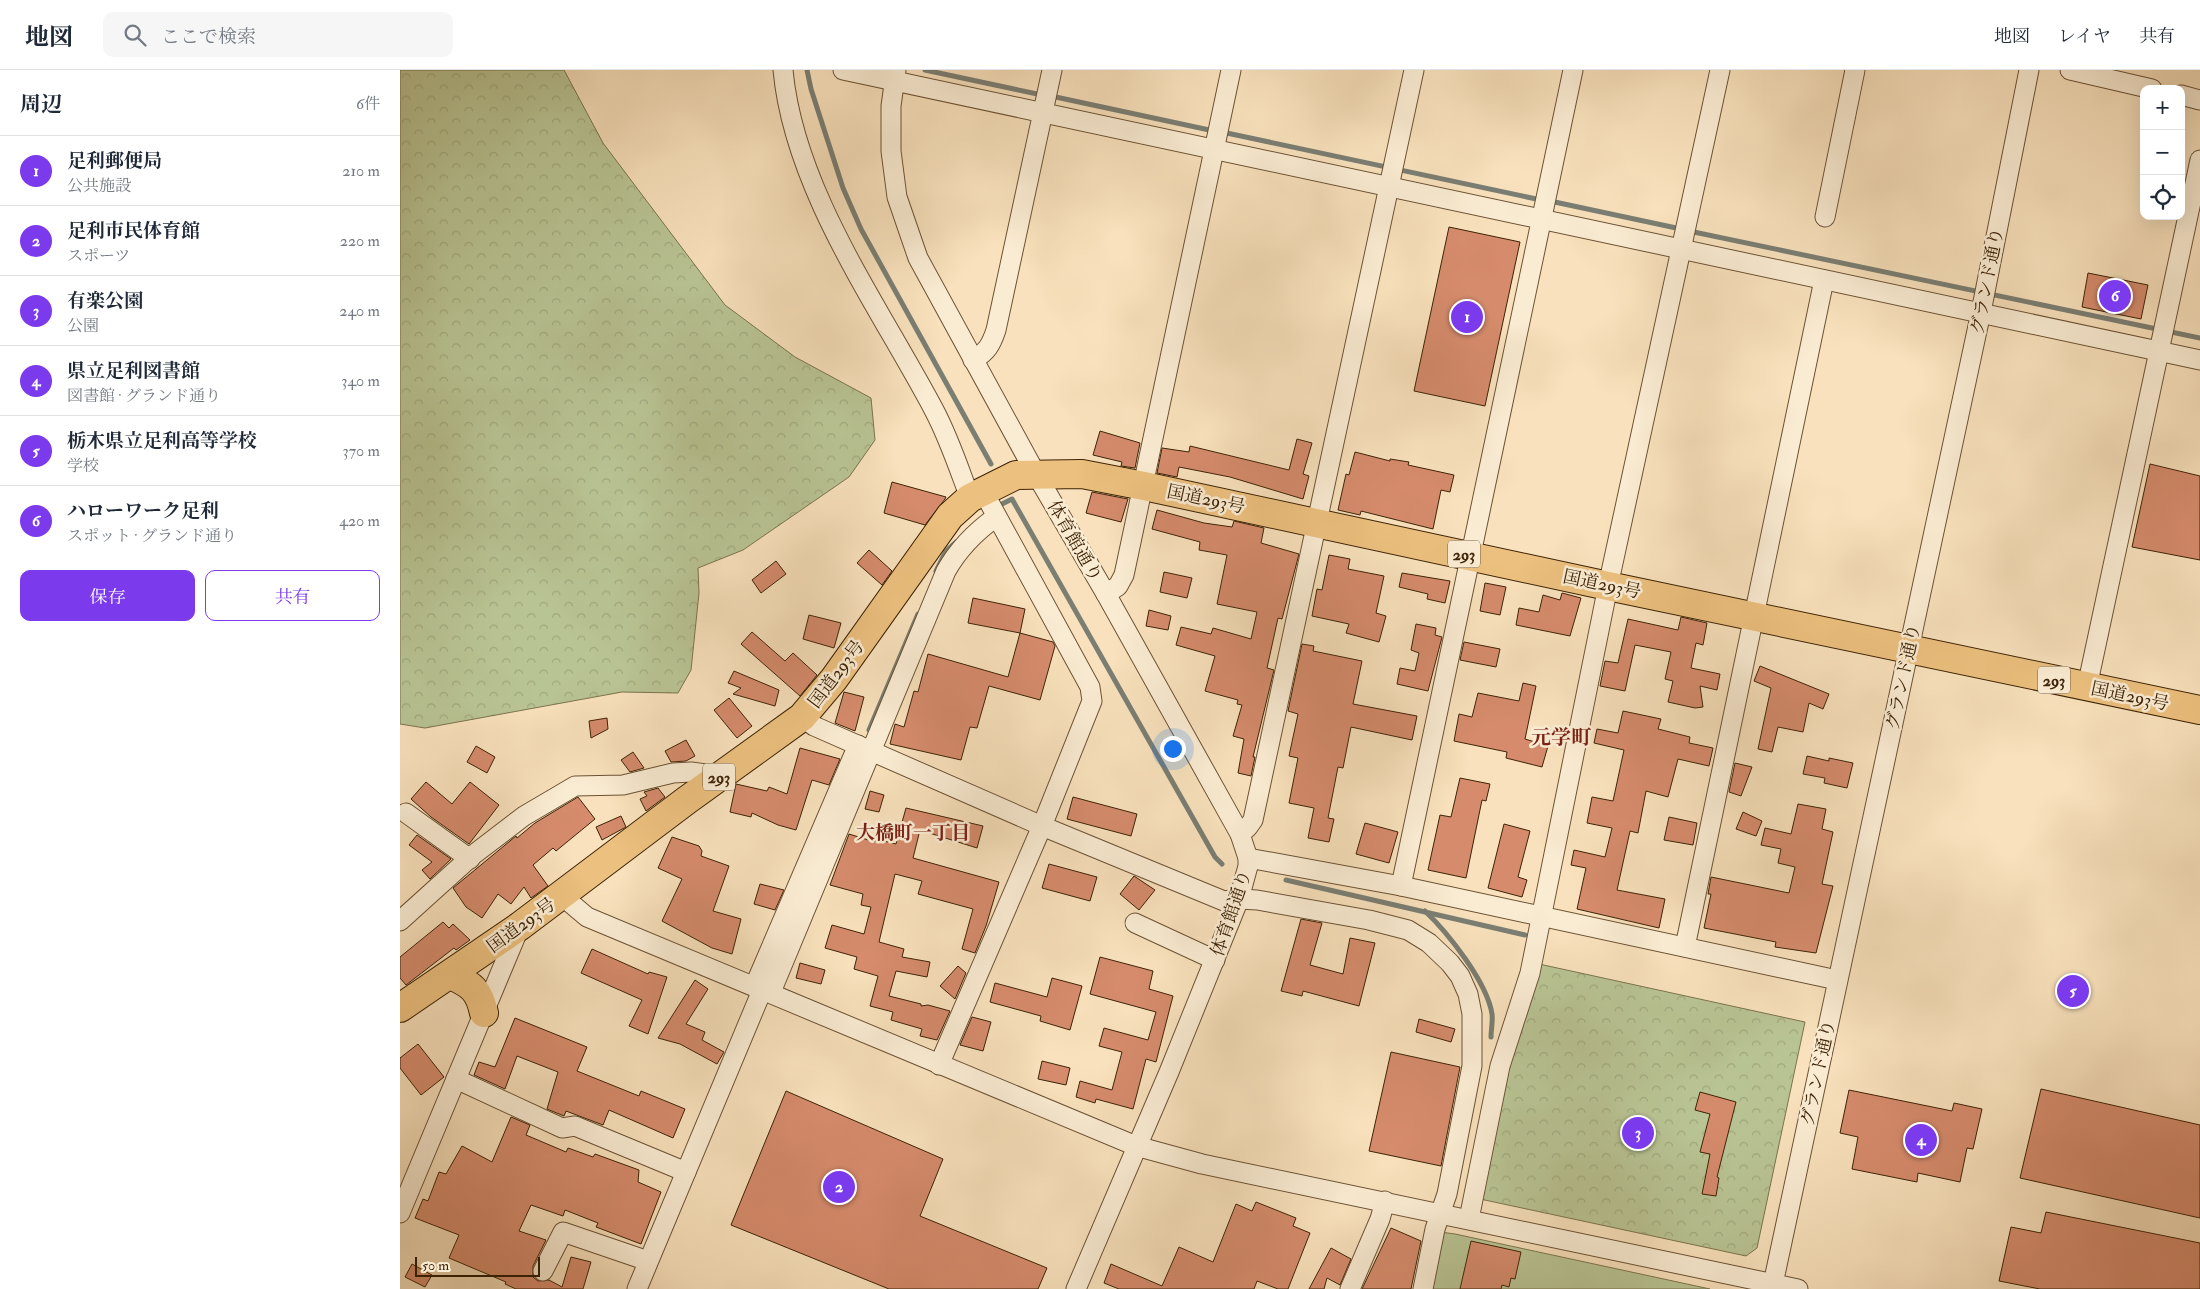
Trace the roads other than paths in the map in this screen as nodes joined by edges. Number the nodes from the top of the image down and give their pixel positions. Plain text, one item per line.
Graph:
1 (783, 70) edge
2 (842, 70) edge
3 (1052, 70) edge
4 (1231, 70) edge
5 (1414, 70) edge
6 (1573, 70) edge
7 (1720, 70) edge
8 (1855, 70) edge
9 (2029, 70) edge
10 (2070, 70) edge
11 (895, 76) edge
12 (2140, 86) edge
13 (2185, 96) edge
14 (2200, 100) edge
15 (1043, 112) junction
16 (1214, 149) junction
17 (2200, 160) edge
18 (1389, 187) junction
19 (1825, 217) dead end
20 (1542, 218) junction
21 (1682, 249) junction
22 (1824, 280) junction
23 (1981, 312) junction
24 (2159, 351) junction
25 (973, 360) junction
26 (2200, 360) edge
27 (1036, 474) junction
28 (1144, 486) junction
29 (977, 494) junction
30 (996, 517) junction
31 (1318, 523) junction
32 (1471, 555) junction
33 (1608, 586) junction
34 (1106, 594) junction
35 (1754, 616) junction
36 (1909, 649) junction
37 (2087, 687) junction
38 (2200, 710) edge
39 (802, 717) junction
40 (865, 748) junction
41 (721, 776) junction
42 (406, 814) dead end
43 (1042, 826) junction
44 (1240, 834) junction
45 (470, 858) junction
46 (1248, 858) junction
47 (1401, 886) junction
48 (561, 896) junction
49 (1239, 899) junction
50 (1541, 916) junction
51 (400, 921) edge
52 (1134, 924) dead end
53 (520, 926) junction
54 (1684, 947) junction
55 (1215, 960) junction
56 (451, 975) junction
57 (1837, 980) junction
58 (763, 989) junction
59 (400, 1008) edge
60 (484, 1013) junction
61 (939, 1065) junction
62 (456, 1079) junction
63 (1136, 1146) junction
64 (686, 1172) junction
65 (1385, 1201) junction
66 (400, 1213) edge
67 (1441, 1213) junction
68 (1469, 1219) junction
69 (648, 1261) junction
70 (543, 1271) dead end
71 (1773, 1284) junction
72 (637, 1289) edge
73 (1076, 1289) edge
74 (1350, 1289) edge
75 (1423, 1289) edge
76 (1798, 1289) edge

1 - 29 street
2 - 11 street
3 - 15 street
4 - 16 street
5 - 18 street
6 - 20 street
7 - 21 street
8 - 19 street
9 - 23 street, グランド通り
10 - 12 street
11 - 15 street
11 - 25 street, 体育館通り
13 - 14 street
15 - 16 street
15 - 25 street
16 - 18 street
16 - 28 street
17 - 24 street
18 - 20 street
18 - 31 street
20 - 21 street
20 - 32 street
21 - 22 street
21 - 33 street
22 - 23 street
22 - 35 street
23 - 24 street
23 - 36 street, グランド通り
24 - 26 street
24 - 37 street
25 - 27 street, 体育館通り
27 - 28 highway, 国道293号 / 293
27 - 29 highway, 国道293号 / 293
27 - 34 street, 体育館通り
28 - 31 highway, 国道293号 / 293
28 - 34 street
29 - 30 street
29 - 39 highway, 国道293号 / 293
30 - 40 street
30 - 43 street
31 - 32 highway, 国道293号 / 293
31 - 44 street
32 - 33 highway, 国道293号 / 293
32 - 47 street
33 - 35 highway, 国道293号 / 293
33 - 50 street
34 - 44 street, 体育館通り
35 - 36 highway, 国道293号 / 293
35 - 54 street
36 - 37 highway, 国道293号 / 293
36 - 57 street, グランド通り
37 - 38 highway, 国道293号 / 293
39 - 40 street
39 - 41 highway, 国道293号 / 293
40 - 43 street
40 - 58 street
41 - 45 street
41 - 48 highway, 国道293号 / 293
42 - 45 street
43 - 49 street
43 - 61 street
44 - 46 street, 体育館通り
45 - 51 street
46 - 47 street
46 - 49 street, 体育館通り
47 - 50 street
48 - 53 highway, 国道293号 / 293
48 - 58 street
49 - 55 street, 体育館通り
49 - 67 street
50 - 54 street
50 - 68 street
52 - 55 street
53 - 56 highway, 国道293号 / 293
53 - 60 street
54 - 57 street
55 - 63 street, 体育館通り
56 - 59 highway, 国道293号 / 293
56 - 60 highway
57 - 71 street, グランド通り
58 - 61 street
58 - 64 street
60 - 62 street
61 - 63 street
62 - 64 street
62 - 66 street
63 - 65 street
63 - 73 street, 体育館通り
64 - 69 street
65 - 67 street
65 - 74 street
67 - 68 street
67 - 75 street
68 - 71 street
69 - 70 street
69 - 72 street
71 - 76 street

